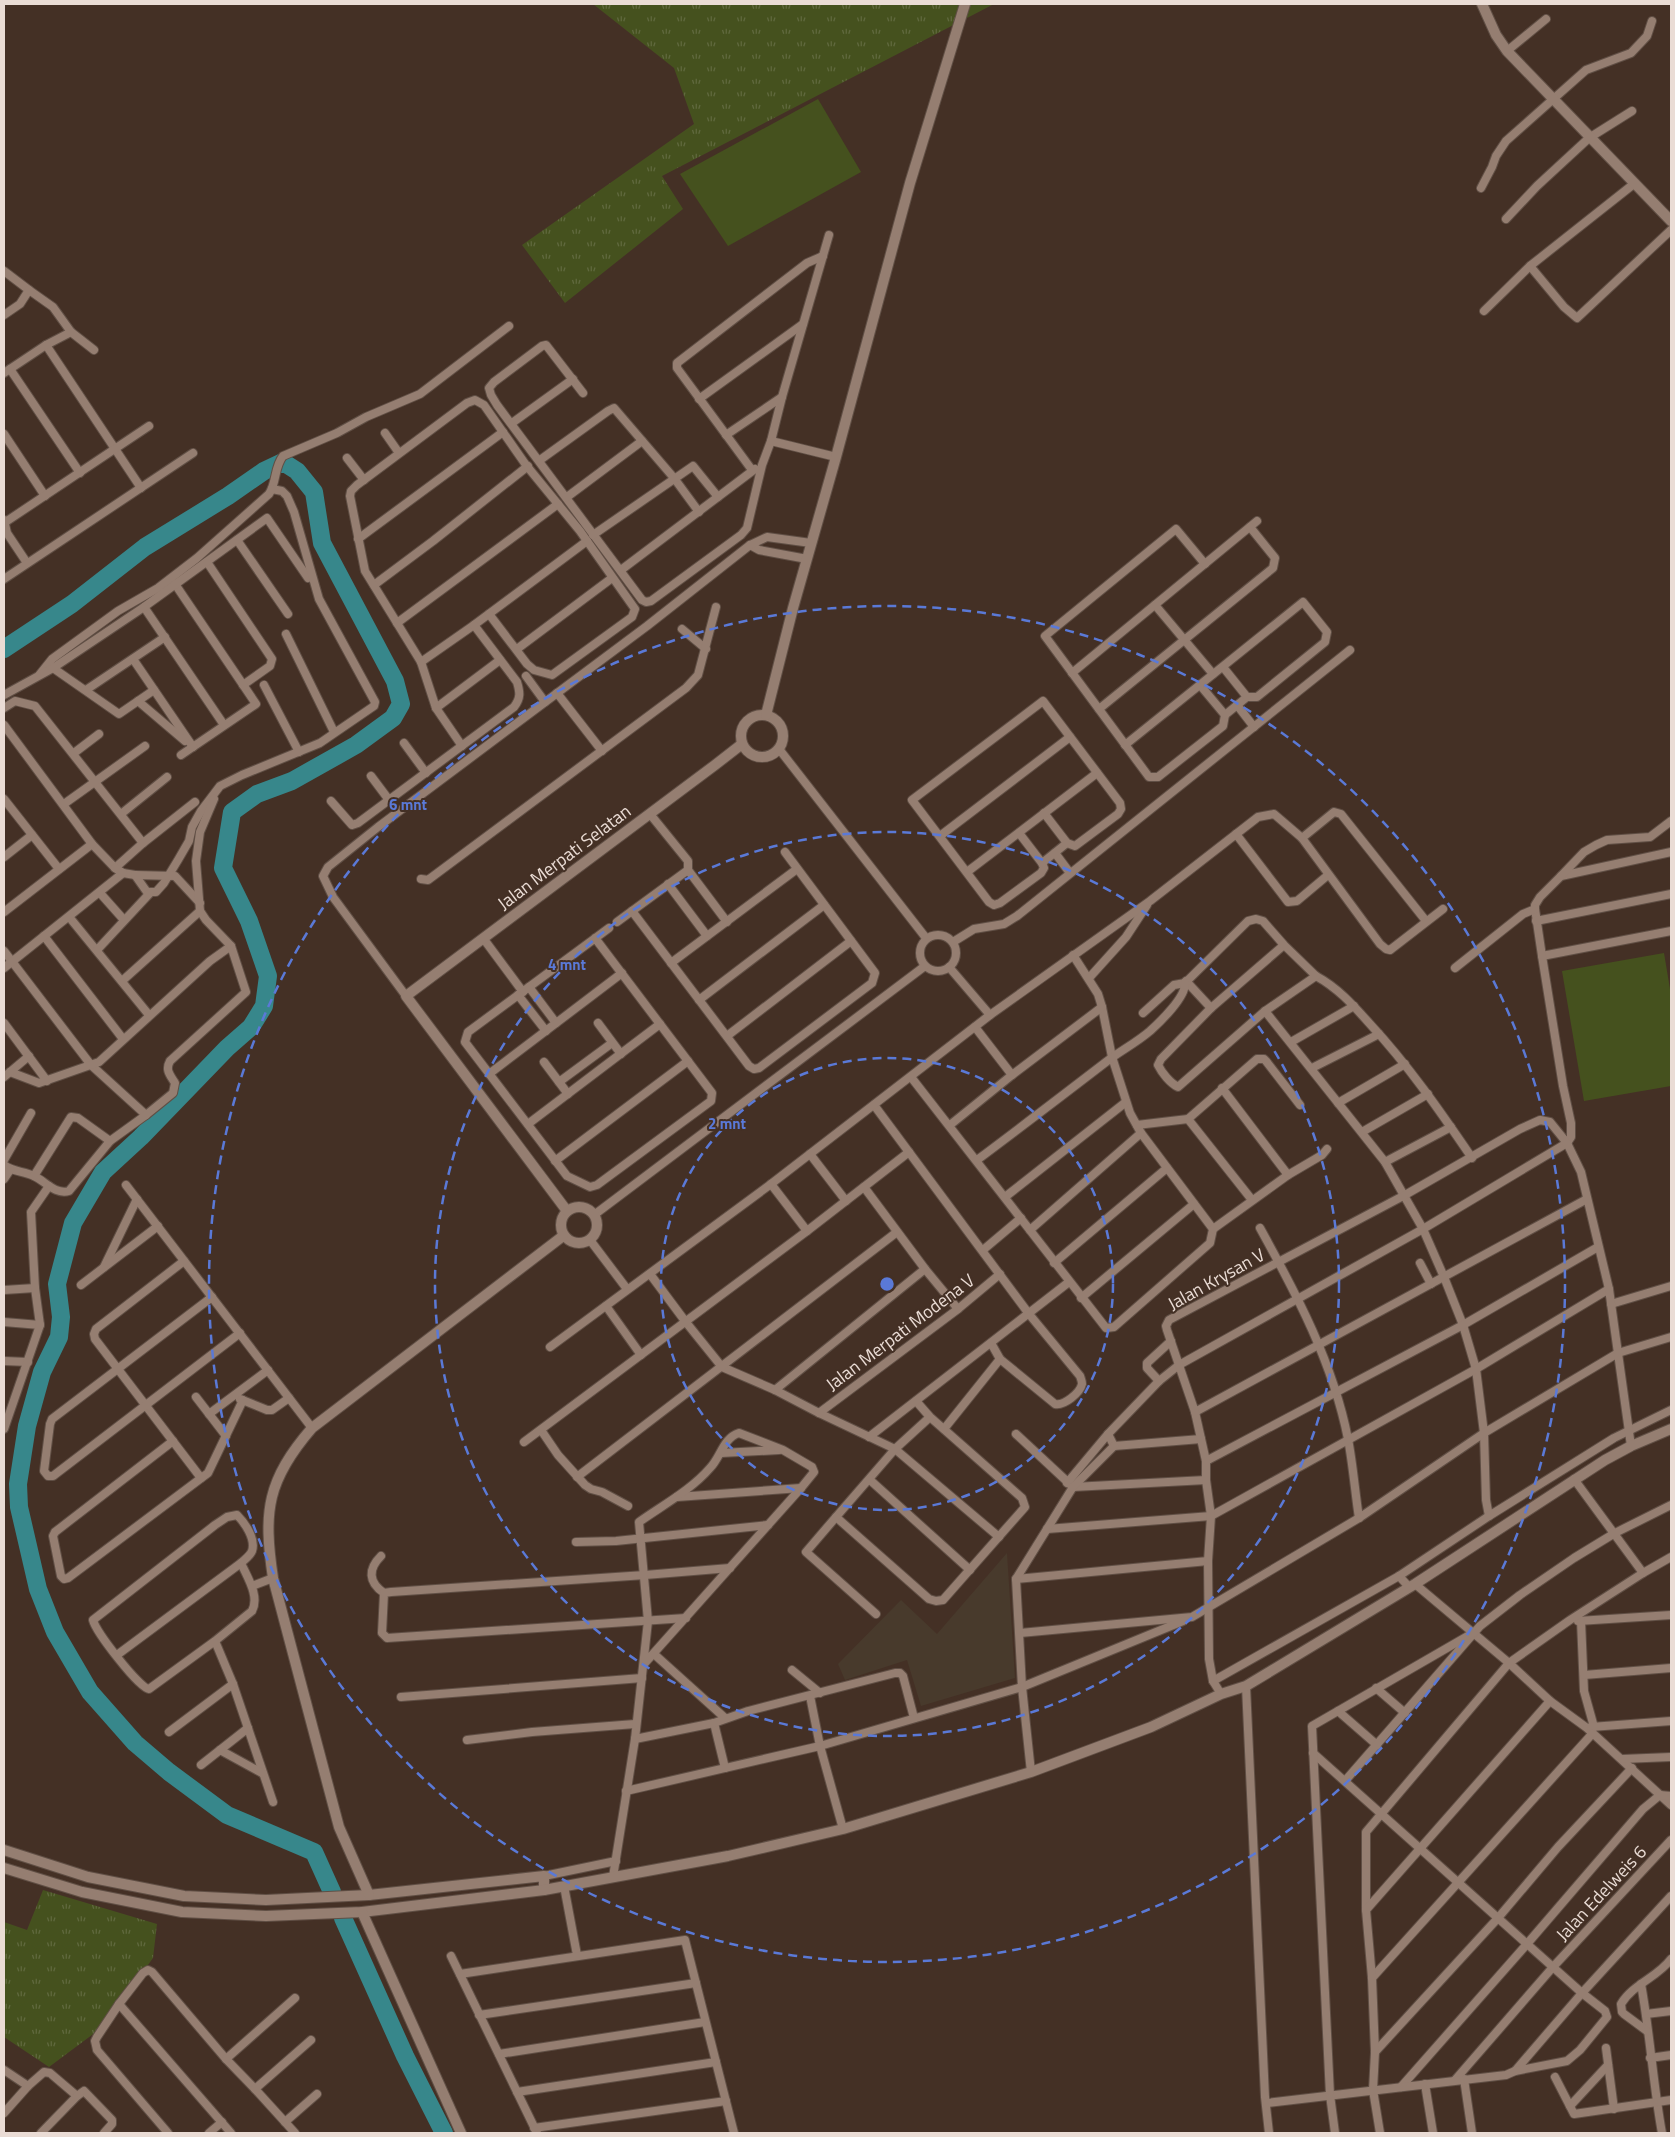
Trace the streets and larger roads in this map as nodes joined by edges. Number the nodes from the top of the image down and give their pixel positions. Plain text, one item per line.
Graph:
1 (966, 4) edge
2 (1482, 4) edge
3 (1546, 19) dead end
4 (1652, 21) dead end
5 (1507, 51) junction
6 (1553, 98) junction
7 (1632, 111) dead end
8 (1590, 138) junction
9 (1634, 182) junction
10 (1480, 188) dead end
11 (1506, 219) dead end
12 (1671, 221) edge
13 (1671, 230) edge
14 (829, 235) dead end
15 (823, 256) junction
16 (1530, 266) junction
17 (4, 271) edge
18 (29, 290) junction
19 (1484, 311) dead end
20 (4, 315) edge
21 (803, 324) junction
22 (509, 326) dead end
23 (72, 332) junction
24 (46, 345) junction
25 (94, 350) dead end
26 (7, 371) edge
27 (573, 379) junction
28 (583, 393) dead end
29 (782, 397) junction
30 (700, 399) junction
31 (512, 424) junction
32 (149, 426) dead end
33 (385, 432) dead end
34 (503, 432) junction
35 (4, 434) edge
36 (726, 435) junction
37 (642, 441) junction
38 (771, 441) junction
39 (115, 449) junction
40 (193, 453) dead end
41 (399, 454) junction
42 (836, 457) junction
43 (347, 458) dead end
44 (540, 460) junction
45 (762, 465) junction
46 (528, 466) junction
47 (752, 470) junction
48 (80, 473) junction
49 (674, 478) junction
50 (364, 480) junction
51 (141, 488) junction
52 (272, 489) junction
53 (45, 496) junction
54 (567, 496) junction
55 (718, 498) junction
56 (558, 504) junction
57 (699, 512) junction
58 (1257, 521) dead end
59 (4, 522) edge
60 (1250, 527) junction
61 (5, 532) edge
62 (593, 535) junction
63 (358, 539) junction
64 (237, 540) junction
65 (587, 541) junction
66 (811, 543) junction
67 (750, 545) junction
68 (807, 558) junction
69 (207, 562) junction
70 (27, 563) junction
71 (1204, 564) junction
72 (621, 570) junction
73 (308, 578) dead end
74 (612, 578) junction
75 (4, 579) edge
76 (175, 584) junction
77 (374, 585) junction
78 (1155, 605) junction
79 (144, 607) junction
80 (716, 607) dead end
81 (288, 614) dead end
82 (489, 614) junction
83 (397, 624) junction
84 (474, 625) junction
85 (682, 629) dead end
86 (286, 634) dead end
87 (165, 637) junction
88 (1184, 640) junction
89 (516, 649) junction
90 (706, 649) junction
91 (1350, 650) dead end
92 (133, 659) junction
93 (500, 660) junction
94 (421, 662) junction
95 (1223, 667) junction
96 (53, 668) junction
97 (534, 670) junction
98 (1072, 673) junction
99 (40, 674) junction
100 (1213, 674) junction
101 (526, 676) junction
102 (517, 682) junction
103 (264, 684) dead end
104 (243, 685) junction
105 (1200, 685) junction
106 (86, 690) junction
107 (154, 690) junction
108 (558, 693) junction
109 (4, 695) edge
110 (1247, 697) junction
111 (138, 701) junction
112 (545, 702) junction
113 (1236, 705) junction
114 (4, 708) edge
115 (436, 708) junction
116 (1099, 709) junction
117 (766, 715) junction
118 (1224, 715) junction
119 (4, 725) edge
120 (224, 725) junction
121 (1254, 727) junction
122 (334, 732) junction
123 (100, 734) dead end
124 (1070, 737) junction
125 (404, 743) dead end
126 (742, 744) junction
127 (1126, 745) junction
128 (145, 746) dead end
129 (462, 746) junction
130 (193, 747) junction
131 (779, 749) junction
132 (602, 751) junction
133 (298, 752) junction
134 (74, 753) junction
135 (181, 755) dead end
136 (426, 773) junction
137 (1097, 773) junction
138 (371, 776) dead end
139 (167, 777) dead end
140 (96, 782) junction
141 (220, 786) junction
142 (4, 799) edge
143 (389, 800) junction
144 (331, 801) dead end
145 (196, 802) dead end
146 (64, 804) junction
147 (120, 814) junction
148 (650, 814) junction
149 (1044, 814) junction
150 (1671, 821) edge
151 (1019, 833) junction
152 (1236, 834) junction
153 (32, 835) junction
154 (940, 836) junction
155 (1302, 838) junction
156 (143, 843) junction
157 (1067, 843) junction
158 (92, 844) junction
159 (785, 852) dead end
160 (1671, 852) edge
161 (1055, 853) junction
162 (4, 857) edge
163 (1042, 863) junction
164 (116, 868) junction
165 (59, 869) junction
166 (797, 869) junction
167 (688, 870) junction
168 (967, 872) junction
169 (123, 873) junction
170 (1070, 873) junction
171 (135, 875) junction
172 (169, 875) junction
173 (1328, 875) junction
174 (1561, 876) junction
175 (421, 879) dead end
176 (668, 884) junction
177 (100, 893) junction
178 (150, 893) junction
179 (1671, 894) edge
180 (1150, 901) junction
181 (824, 905) junction
182 (200, 907) junction
183 (1443, 909) dead end
184 (1535, 909) junction
185 (632, 911) junction
186 (4, 912) edge
187 (70, 918) junction
188 (124, 920) junction
189 (1426, 921) junction
190 (1536, 921) junction
191 (616, 922) dead end
192 (727, 922) junction
193 (609, 928) dead end
194 (1671, 932) edge
195 (44, 936) junction
196 (707, 936) junction
197 (483, 938) junction
198 (595, 938) junction
199 (926, 938) junction
200 (851, 941) junction
201 (953, 942) junction
202 (1284, 945) junction
203 (230, 946) junction
204 (97, 950) junction
205 (4, 951) edge
206 (1073, 955) junction
207 (1542, 956) junction
208 (12, 962) junction
209 (672, 964) junction
210 (925, 966) junction
211 (949, 967) junction
212 (4, 968) edge
213 (1455, 968) dead end
214 (622, 973) junction
215 (1316, 976) junction
216 (1089, 978) junction
217 (122, 981) junction
218 (1186, 982) junction
219 (523, 991) junction
220 (406, 996) junction
221 (699, 1000) junction
222 (1354, 1006) junction
223 (1102, 1008) junction
224 (1211, 1008) junction
225 (1265, 1011) junction
226 (1143, 1012) dead end
227 (149, 1015) junction
228 (990, 1015) junction
229 (4, 1023) edge
230 (556, 1023) junction
231 (598, 1023) dead end
232 (660, 1024) junction
233 (975, 1027) junction
234 (546, 1030) junction
235 (1379, 1034) junction
236 (727, 1036) junction
237 (123, 1039) junction
238 (1291, 1042) junction
239 (612, 1043) junction
240 (621, 1054) junction
241 (29, 1056) junction
242 (1112, 1057) junction
243 (688, 1061) junction
244 (544, 1062) dead end
245 (1404, 1064) junction
246 (91, 1065) junction
247 (1312, 1068) junction
248 (489, 1074) junction
249 (7, 1075) edge
250 (1012, 1075) junction
251 (911, 1076) junction
252 (48, 1080) junction
253 (559, 1082) junction
254 (1222, 1088) junction
255 (568, 1094) junction
256 (1428, 1094) junction
257 (1126, 1102) junction
258 (1338, 1103) junction
259 (874, 1105) junction
260 (1300, 1105) dead end
261 (31, 1113) dead end
262 (146, 1115) junction
263 (1188, 1119) junction
264 (528, 1124) junction
265 (950, 1125) junction
266 (1137, 1125) junction
267 (1451, 1126) junction
268 (1362, 1132) junction
269 (1141, 1133) junction
270 (110, 1141) junction
271 (1567, 1143) junction
272 (1327, 1149) dead end
273 (909, 1152) junction
274 (810, 1154) junction
275 (1472, 1158) junction
276 (4, 1160) edge
277 (977, 1160) junction
278 (555, 1161) junction
279 (1386, 1162) junction
280 (7, 1168) edge
281 (1167, 1168) junction
282 (1288, 1175) junction
283 (34, 1176) junction
284 (4, 1179) edge
285 (771, 1184) junction
286 (126, 1185) dead end
287 (49, 1186) junction
288 (864, 1187) junction
289 (1405, 1195) junction
290 (1005, 1197) junction
291 (137, 1199) junction
292 (1587, 1199) junction
293 (1252, 1200) junction
294 (846, 1201) junction
295 (1194, 1204) junction
296 (567, 1211) junction
297 (594, 1215) junction
298 (1021, 1218) junction
299 (158, 1226) junction
300 (1260, 1228) dead end
301 (1213, 1229) junction
302 (1423, 1229) junction
303 (1030, 1230) junction
304 (807, 1231) junction
305 (897, 1232) junction
306 (563, 1236) junction
307 (590, 1240) junction
308 (1598, 1248) junction
309 (983, 1250) junction
310 (184, 1261) junction
311 (1278, 1261) junction
312 (1054, 1262) junction
313 (1420, 1263) dead end
314 (103, 1268) junction
315 (925, 1269) junction
316 (650, 1274) junction
317 (1000, 1274) junction
318 (1444, 1277) junction
319 (1069, 1282) junction
320 (1431, 1284) junction
321 (82, 1285) dead end
322 (1671, 1286) edge
323 (34, 1288) junction
324 (627, 1289) junction
325 (1609, 1289) junction
326 (4, 1290) edge
327 (212, 1297) junction
328 (1081, 1298) junction
329 (1297, 1298) junction
330 (1611, 1304) junction
331 (606, 1306) junction
332 (958, 1308) junction
333 (1029, 1314) junction
334 (4, 1322) edge
335 (684, 1322) junction
336 (40, 1325) junction
337 (1463, 1325) junction
338 (240, 1333) junction
339 (1671, 1336) edge
340 (1171, 1341) junction
341 (991, 1343) junction
342 (1319, 1344) junction
343 (550, 1347) dead end
344 (1618, 1353) junction
345 (641, 1355) junction
346 (1000, 1360) junction
347 (4, 1361) edge
348 (28, 1362) junction
349 (1179, 1364) junction
350 (722, 1367) junction
351 (118, 1369) junction
352 (1476, 1369) junction
353 (268, 1370) junction
354 (1159, 1381) junction
355 (775, 1390) junction
356 (1336, 1393) junction
357 (233, 1396) junction
358 (196, 1397) dead end
359 (289, 1398) junction
360 (243, 1400) junction
361 (14, 1401) junction
362 (916, 1401) junction
363 (4, 1402) edge
364 (146, 1405) junction
365 (1671, 1410) edge
366 (1195, 1412) junction
367 (819, 1413) junction
368 (209, 1414) junction
369 (930, 1417) junction
370 (312, 1428) junction
371 (1671, 1428) edge
372 (4, 1429) edge
373 (944, 1429) junction
374 (541, 1430) junction
375 (1628, 1430) junction
376 (1484, 1433) junction
377 (1016, 1434) dead end
378 (1108, 1434) junction
379 (226, 1436) junction
380 (869, 1437) junction
381 (1201, 1439) junction
382 (1348, 1439) junction
383 (173, 1441) junction
384 (524, 1442) dead end
385 (1114, 1446) junction
386 (1631, 1446) junction
387 (895, 1449) junction
388 (783, 1450) junction
389 (721, 1453) junction
390 (1206, 1461) junction
391 (577, 1477) junction
392 (201, 1478) junction
393 (1574, 1479) junction
394 (870, 1480) junction
395 (1206, 1480) junction
396 (1070, 1485) junction
397 (801, 1488) junction
398 (675, 1497) junction
399 (1671, 1505) edge
400 (628, 1506) dead end
401 (1211, 1516) junction
402 (1489, 1516) junction
403 (836, 1517) junction
404 (1359, 1518) junction
405 (768, 1525) junction
406 (1047, 1529) junction
407 (1615, 1534) junction
408 (999, 1537) junction
409 (640, 1538) junction
410 (576, 1542) dead end
411 (381, 1556) dead end
412 (1669, 1560) edge
413 (1208, 1561) junction
414 (241, 1562) junction
415 (730, 1568) junction
416 (970, 1570) junction
417 (1643, 1573) junction
418 (645, 1575) junction
419 (1399, 1576) junction
420 (273, 1578) junction
421 (1016, 1579) junction
422 (252, 1586) junction
423 (1412, 1586) junction
424 (384, 1593) junction
425 (1208, 1606) junction
426 (876, 1614) dead end
427 (1671, 1615) edge
428 (686, 1618) junction
429 (1192, 1618) junction
430 (1570, 1620) junction
431 (648, 1621) junction
432 (1582, 1621) junction
433 (1020, 1632) junction
434 (1473, 1634) junction
435 (215, 1641) junction
436 (654, 1654) junction
437 (117, 1655) junction
438 (1509, 1663) junction
439 (644, 1664) junction
440 (1671, 1668) edge
441 (792, 1670) dead end
442 (1584, 1675) junction
443 (642, 1678) junction
444 (1213, 1681) junction
445 (233, 1684) junction
446 (1246, 1686) junction
447 (1022, 1687) junction
448 (1376, 1688) junction
449 (820, 1693) junction
450 (1221, 1694) junction
451 (810, 1696) junction
452 (401, 1697) dead end
453 (1550, 1701) junction
454 (1338, 1711) junction
455 (1405, 1713) junction
456 (725, 1718) junction
457 (914, 1718) junction
458 (1671, 1720) edge
459 (714, 1723) junction
460 (635, 1724) junction
461 (248, 1728) junction
462 (1591, 1730) junction
463 (169, 1732) dead end
464 (635, 1739) junction
465 (467, 1740) dead end
466 (1376, 1745) junction
467 (820, 1746) junction
468 (220, 1750) junction
469 (1313, 1753) junction
470 (1671, 1757) edge
471 (1622, 1759) junction
472 (201, 1765) dead end
473 (725, 1768) junction
474 (1632, 1768) junction
475 (1031, 1772) junction
476 (262, 1773) junction
477 (1345, 1781) junction
478 (626, 1791) junction
479 (1660, 1795) junction
480 (1671, 1796) edge
481 (273, 1802) dead end
482 (1671, 1805) edge
483 (1382, 1813) junction
484 (844, 1830) junction
485 (1671, 1840) edge
486 (1421, 1848) junction
487 (4, 1850) edge
488 (616, 1861) junction
489 (4, 1868) edge
490 (544, 1876) junction
491 (614, 1877) junction
492 (1459, 1882) junction
493 (564, 1886) junction
494 (544, 1890) junction
495 (369, 1895) junction
496 (184, 1896) junction
497 (1671, 1896) edge
498 (1366, 1910) junction
499 (182, 1912) junction
500 (362, 1912) junction
501 (1498, 1918) junction
502 (1527, 1944) junction
503 (577, 1955) junction
504 (451, 1956) dead end
505 (1671, 1958) edge
506 (1553, 1967) junction
507 (1667, 1968) edge
508 (460, 1974) junction
509 (1372, 1978) junction
510 (696, 1983) junction
511 (1641, 1984) junction
512 (1582, 1993) junction
513 (295, 1998) dead end
514 (119, 2004) junction
515 (1671, 2010) edge
516 (479, 2014) junction
517 (1646, 2014) junction
518 (706, 2022) junction
519 (1647, 2031) junction
520 (311, 2040) dead end
521 (1606, 2048) dead end
522 (1375, 2052) junction
523 (499, 2054) junction
524 (1671, 2055) edge
525 (1650, 2058) junction
526 (226, 2059) junction
527 (716, 2062) junction
528 (1608, 2065) junction
529 (4, 2070) edge
530 (1515, 2071) junction
531 (1555, 2077) dead end
532 (1464, 2079) junction
533 (1455, 2080) junction
534 (1425, 2084) junction
535 (28, 2086) junction
536 (1400, 2086) junction
537 (255, 2089) junction
538 (1374, 2090) junction
539 (517, 2092) junction
540 (317, 2094) dead end
541 (77, 2096) junction
542 (1330, 2096) junction
543 (1671, 2100) edge
544 (726, 2101) junction
545 (1267, 2103) junction
546 (1656, 2103) junction
547 (1570, 2106) junction
548 (1614, 2109) junction
549 (4, 2113) edge
550 (222, 2122) junction
551 (285, 2122) junction
552 (535, 2130) edge
553 (41, 2133) edge
554 (104, 2133) edge
555 (168, 2133) edge
556 (209, 2133) edge
557 (231, 2133) edge
558 (295, 2133) edge
559 (461, 2133) edge
560 (734, 2133) edge
561 (1269, 2133) edge
562 (1335, 2133) edge
563 (1380, 2133) edge
564 (1433, 2133) edge
565 (1472, 2133) edge
566 (1662, 2133) edge

1 - 42 street
2 - 5 street
3 - 5 street
4 - 6 street
5 - 6 street
6 - 8 street
6 - 10 street
7 - 8 street
8 - 9 street
8 - 11 street
9 - 12 street
9 - 16 street
13 - 16 street
14 - 15 street
15 - 21 street
15 - 30 street
16 - 19 street
17 - 18 street
18 - 20 street
18 - 23 street
21 - 29 street
21 - 30 street
22 - 52 street
23 - 24 street
23 - 25 street
24 - 26 street
24 - 39 street
26 - 48 street
27 - 28 street
27 - 31 street
27 - 31 street
29 - 36 street
29 - 38 street
30 - 36 street
31 - 44 street
32 - 39 street
33 - 41 street
34 - 41 street
34 - 46 street
34 - 63 street
35 - 53 street
36 - 47 street
37 - 44 street
37 - 49 street
37 - 54 street
38 - 42 street
38 - 45 street
39 - 48 street
39 - 51 street
40 - 51 street
41 - 50 street
42 - 66 street
43 - 50 street
44 - 54 street
45 - 47 street
45 - 72 street
46 - 56 street
46 - 77 street
47 - 55 street
48 - 53 street
49 - 55 street
49 - 57 street
49 - 62 street
50 - 63 street
51 - 70 street
52 - 99 street
52 - 122 street
53 - 59 street
54 - 62 street
55 - 57 street
56 - 65 street
56 - 83 street
57 - 72 street
58 - 60 street
59 - 61 street
60 - 71 street
60 - 88 street
61 - 70 street
62 - 72 street
63 - 77 street
64 - 69 street
64 - 73 street
64 - 81 street
65 - 74 street
65 - 82 street
66 - 67 street
66 - 68 street
67 - 68 street
67 - 108 street
68 - 117 street
69 - 76 street
69 - 104 street
70 - 75 street
71 - 78 street
71 - 98 street
74 - 89 street
74 - 97 street
76 - 79 street
76 - 104 street
77 - 83 street
78 - 88 street
78 - 98 street
79 - 87 street
79 - 96 street
80 - 90 street
82 - 84 street
82 - 89 street
83 - 94 street
84 - 93 street
84 - 94 street
85 - 90 street
86 - 122 street
87 - 92 street
87 - 120 street
88 - 100 street
88 - 116 street
89 - 97 street
90 - 132 street
91 - 121 street
92 - 106 street
92 - 107 street
93 - 102 street
93 - 115 street
94 - 115 street
95 - 100 street
95 - 110 street
95 - 110 street
96 - 99 street
96 - 106 street
97 - 101 street
98 - 116 street
99 - 109 street
100 - 105 street
101 - 102 street
101 - 112 street
102 - 129 street
103 - 133 street
104 - 120 street
105 - 118 street
105 - 127 street
106 - 111 street
107 - 111 street
107 - 130 street
108 - 112 street
108 - 132 street
110 - 113 street
111 - 130 street
112 - 220 street
113 - 118 street
113 - 121 street
114 - 134 street
115 - 129 street
116 - 127 street
117 - 126 street
117 - 131 street
118 - 127 street
119 - 146 street
120 - 130 street
121 - 170 street
122 - 133 street
123 - 134 street
124 - 137 street
124 - 154 street
124 - 154 street
125 - 136 street
126 - 131 street
126 - 148 street, Jalan Merpati Selatan
128 - 140 street
129 - 136 street
130 - 135 street
131 - 199 street
132 - 175 street
133 - 141 street
134 - 140 street
136 - 143 street
137 - 149 street
137 - 157 street
138 - 143 street
139 - 147 street
140 - 146 street
140 - 147 street
141 - 172 street
141 - 182 street
142 - 153 street
143 - 144 street
145 - 156 street
146 - 158 street
147 - 156 street
148 - 167 street
148 - 197 street, Jalan Merpati Selatan
149 - 151 street
149 - 157 street
150 - 174 street
151 - 163 street
151 - 168 street
152 - 155 street
152 - 173 street
152 - 180 street
153 - 162 street
153 - 165 street
154 - 168 street
155 - 173 street
155 - 189 street
156 - 164 street
157 - 161 street
158 - 164 street
158 - 165 street
159 - 166 street
160 - 174 street
161 - 163 street
161 - 170 street
163 - 168 street
164 - 169 street
165 - 186 street
166 - 181 street
166 - 192 street
167 - 176 street
167 - 192 street
169 - 171 street
169 - 177 street
170 - 201 street
171 - 172 street
171 - 178 street
172 - 178 street
172 - 182 street
173 - 189 street
174 - 184 street
176 - 185 street
176 - 196 street
177 - 187 street
177 - 188 street
178 - 188 street
179 - 190 street
180 - 206 street
180 - 216 street
181 - 200 street
181 - 221 street
182 - 203 street
182 - 217 street
183 - 189 street
184 - 190 street
184 - 213 street
185 - 191 street
185 - 209 street
187 - 195 street
187 - 204 street
188 - 204 street
190 - 207 street
192 - 196 street
193 - 198 street
194 - 207 street
195 - 208 street
195 - 237 street
196 - 209 street
197 - 219 street
197 - 220 street, Jalan Merpati Selatan
198 - 214 street
198 - 219 street
199 - 201 street
199 - 210 street
200 - 236 street
200 - 236 street
201 - 211 street
202 - 215 street
202 - 218 street
202 - 224 street
203 - 227 street
203 - 262 street
204 - 217 street
205 - 208 street
206 - 216 street
206 - 228 street
207 - 271 street
208 - 212 street
208 - 246 street
209 - 221 street
210 - 211 street
210 - 297 street
211 - 228 street
214 - 230 street
214 - 232 street
215 - 222 street
215 - 225 street
216 - 223 street
217 - 227 street
218 - 224 street
218 - 226 street
218 - 242 street
219 - 230 street
219 - 234 street
219 - 248 street
220 - 296 street
221 - 236 street
222 - 235 street
222 - 238 street
223 - 242 street
223 - 250 street
224 - 225 street
225 - 238 street
227 - 237 street
228 - 233 street
229 - 241 street
230 - 234 street
231 - 239 street
232 - 240 street
232 - 243 street
233 - 250 street
233 - 251 street
234 - 248 street
235 - 245 street
235 - 247 street
237 - 246 street
238 - 247 street
239 - 240 street
239 - 253 street
240 - 255 street
241 - 249 street
241 - 252 street
242 - 257 street
242 - 277 street
243 - 278 street
243 - 278 street
244 - 253 street
245 - 256 street
245 - 258 street
246 - 252 street
246 - 262 street
247 - 258 street
248 - 264 street
249 - 252 street
250 - 265 street
251 - 259 street
251 - 265 street
253 - 255 street
254 - 260 street
254 - 263 street
254 - 282 street
255 - 264 street
256 - 267 street
256 - 268 street
257 - 266 street
257 - 290 street
258 - 268 street
259 - 273 street
259 - 274 street
261 - 276 street
262 - 270 street
263 - 266 street
263 - 293 street
264 - 278 street
265 - 277 street
266 - 269 street
267 - 275 street
267 - 279 street
268 - 279 street
269 - 281 street
269 - 303 street
270 - 283 street
270 - 287 street
271 - 275 street, Jalan Krysan V
271 - 292 street, Jalan Krysan V
271 - 302 street
272 - 282 street
273 - 288 street
273 - 309 street
274 - 285 street
274 - 294 street
275 - 289 street, Jalan Krysan V
277 - 290 street
279 - 289 street
280 - 283 street
280 - 284 street
281 - 295 street
281 - 312 street
282 - 293 street
283 - 287 street
285 - 304 street
285 - 316 street
286 - 291 street
287 - 323 street
288 - 294 street
288 - 305 street
289 - 302 street
289 - 311 street, Jalan Krysan V
290 - 298 street
291 - 299 street
291 - 314 street
292 - 308 street, Jalan Krysan V
292 - 318 street
293 - 301 street
294 - 304 street
295 - 301 street
295 - 328 street
296 - 297 street
296 - 306 street
297 - 307 street
298 - 303 street
298 - 309 street
299 - 310 street
299 - 314 street
300 - 311 street
301 - 328 street
302 - 318 street
302 - 329 street
303 - 312 street
304 - 335 street
305 - 315 street
305 - 350 street
306 - 307 street
306 - 370 street
307 - 324 street
308 - 325 street, Jalan Krysan V
308 - 337 street
309 - 317 street
310 - 327 street
310 - 351 street
311 - 329 street
311 - 340 street, Jalan Krysan V
312 - 319 street
313 - 320 street
314 - 321 street
315 - 332 street
315 - 355 street
316 - 324 street
316 - 335 street
317 - 332 street, Jalan Merpati Modena V
317 - 333 street
318 - 320 street
318 - 337 street
319 - 328 street
319 - 333 street
320 - 342 street
322 - 330 street
323 - 326 street
323 - 336 street
324 - 331 street
325 - 330 street, Jalan Krysan V
325 - 352 street
327 - 338 street
327 - 351 street
329 - 342 street
329 - 349 street
330 - 344 street, Jalan Krysan V
331 - 343 street
331 - 345 street
332 - 367 street, Jalan Merpati Modena V
333 - 341 street
333 - 346 street
334 - 336 street
335 - 345 street
335 - 350 street
336 - 348 street
337 - 352 street
337 - 356 street
338 - 353 street
338 - 364 street
339 - 344 street
340 - 349 street, Jalan Krysan V
340 - 354 street
341 - 346 street
341 - 362 street
342 - 356 street
342 - 366 street
344 - 375 street, Jalan Krysan V
344 - 376 street
345 - 374 street
346 - 373 street
347 - 348 street
348 - 361 street
349 - 354 street
349 - 366 street, Jalan Krysan V
350 - 355 street
350 - 391 street
351 - 364 street
351 - 364 street
352 - 376 street
352 - 382 street
353 - 357 street
353 - 359 street
354 - 378 street
355 - 367 street
356 - 382 street
356 - 390 street
357 - 360 street
357 - 368 street
358 - 368 street
359 - 360 street
359 - 370 street
360 - 379 street
361 - 363 street
361 - 372 street
362 - 369 street
362 - 380 street
364 - 383 street
365 - 375 street
366 - 381 street, Jalan Krysan V
367 - 380 street
368 - 379 street
369 - 373 street
369 - 387 street
370 - 420 street
371 - 386 street
373 - 408 street
374 - 384 street
374 - 391 street
375 - 386 street, Jalan Krysan V
375 - 402 street
376 - 402 street
376 - 404 street
377 - 396 street
378 - 385 street
378 - 396 street
379 - 392 street
380 - 387 street
381 - 385 street
381 - 390 street, Jalan Krysan V
382 - 401 street
382 - 404 street
383 - 392 street
383 - 392 street
385 - 396 street
386 - 393 street
387 - 394 street
387 - 408 street
388 - 389 street
388 - 389 street
388 - 397 street
389 - 398 street
390 - 395 street, Jalan Krysan V
391 - 400 street
393 - 407 street
393 - 423 street
394 - 403 street
394 - 416 street
395 - 396 street
395 - 401 street, Jalan Krysan V
396 - 406 street
397 - 398 street
397 - 405 street
398 - 409 street
399 - 407 street
401 - 406 street
401 - 413 street, Jalan Krysan V
402 - 419 street
403 - 416 street
403 - 426 street
404 - 425 street
405 - 409 street
405 - 415 street
406 - 421 street
407 - 417 street
407 - 434 street
408 - 416 street
409 - 410 street
409 - 418 street
411 - 424 street
412 - 417 street
413 - 421 street
413 - 425 street, Jalan Krysan V
414 - 422 street
414 - 437 street
414 - 437 street
415 - 418 street
415 - 428 street
417 - 430 street
418 - 424 street
418 - 431 street
419 - 423 street
419 - 444 street
420 - 422 street
420 - 495 street
421 - 433 street
422 - 435 street
423 - 434 street
423 - 446 street
424 - 431 street
425 - 429 street
425 - 444 street, Jalan Krysan V
427 - 432 street
428 - 431 street
428 - 436 street
429 - 433 street
429 - 447 street
430 - 432 street
430 - 438 street
431 - 439 street
432 - 442 street
433 - 447 street
434 - 438 street
434 - 448 street
434 - 455 street
435 - 437 street
435 - 445 street
436 - 439 street
436 - 456 street
438 - 453 street
438 - 483 street
439 - 443 street
440 - 442 street
441 - 449 street
442 - 462 street
443 - 452 street
443 - 460 street
444 - 450 street
445 - 461 street
445 - 463 street
446 - 450 street
446 - 545 street
447 - 457 street
447 - 475 street
448 - 454 street
448 - 455 street
449 - 451 street
449 - 457 street
450 - 475 street
451 - 456 street
451 - 467 street
453 - 462 street
453 - 486 street
454 - 466 street
454 - 469 street
455 - 466 street
456 - 459 street
457 - 467 street
458 - 462 street
459 - 464 street
459 - 473 street
460 - 464 street
460 - 465 street
461 - 468 street
461 - 476 street
462 - 471 street
462 - 492 street
464 - 478 street
466 - 477 street
467 - 473 street
467 - 484 street
468 - 472 street
468 - 476 street
469 - 477 street
469 - 542 street
470 - 471 street
471 - 474 street
473 - 478 street
474 - 479 street
474 - 501 street
475 - 484 street
476 - 481 street
477 - 483 street
478 - 488 street
479 - 480 street
479 - 482 street
479 - 502 street
483 - 486 street
483 - 498 street
484 - 491 street
485 - 506 street, Jalan Edelweis 6
486 - 492 street
486 - 498 street
487 - 496 street
488 - 490 street
488 - 491 street
489 - 499 street
490 - 494 street
490 - 495 street
491 - 493 street
492 - 501 street
492 - 509 street
493 - 494 street
493 - 503 street
494 - 500 street
495 - 496 street
496 - 499 street
497 - 512 street
498 - 509 street
499 - 500 street
500 - 559 street
501 - 502 street
501 - 522 street
502 - 506 street
502 - 536 street
503 - 508 street
503 - 510 street
504 - 508 street
505 - 507 street
506 - 512 street
506 - 533 street, Jalan Edelweis 6
507 - 511 street
508 - 516 street
509 - 522 street
510 - 516 street
510 - 518 street
511 - 517 street
511 - 519 street
512 - 530 street
512 - 530 street
513 - 526 street
514 - 526 street
514 - 550 street
514 - 555 street
515 - 517 street
516 - 523 street
517 - 519 street
518 - 523 street
518 - 527 street
519 - 525 street
520 - 537 street
521 - 528 street
522 - 538 street
523 - 539 street
524 - 525 street
525 - 546 street
526 - 537 street
527 - 539 street
527 - 544 street
528 - 547 street
528 - 548 street
529 - 535 street
530 - 532 street
531 - 547 street
532 - 533 street
532 - 565 street
533 - 534 street
534 - 536 street
534 - 564 street
535 - 541 street
535 - 549 street
536 - 538 street
537 - 551 street
538 - 542 street
538 - 563 street
539 - 552 street
540 - 551 street
541 - 553 street
541 - 554 street
542 - 545 street
542 - 562 street
543 - 546 street
544 - 552 street
544 - 560 street
545 - 561 street
546 - 548 street
546 - 566 street
547 - 548 street
550 - 556 street
550 - 557 street
551 - 558 street

